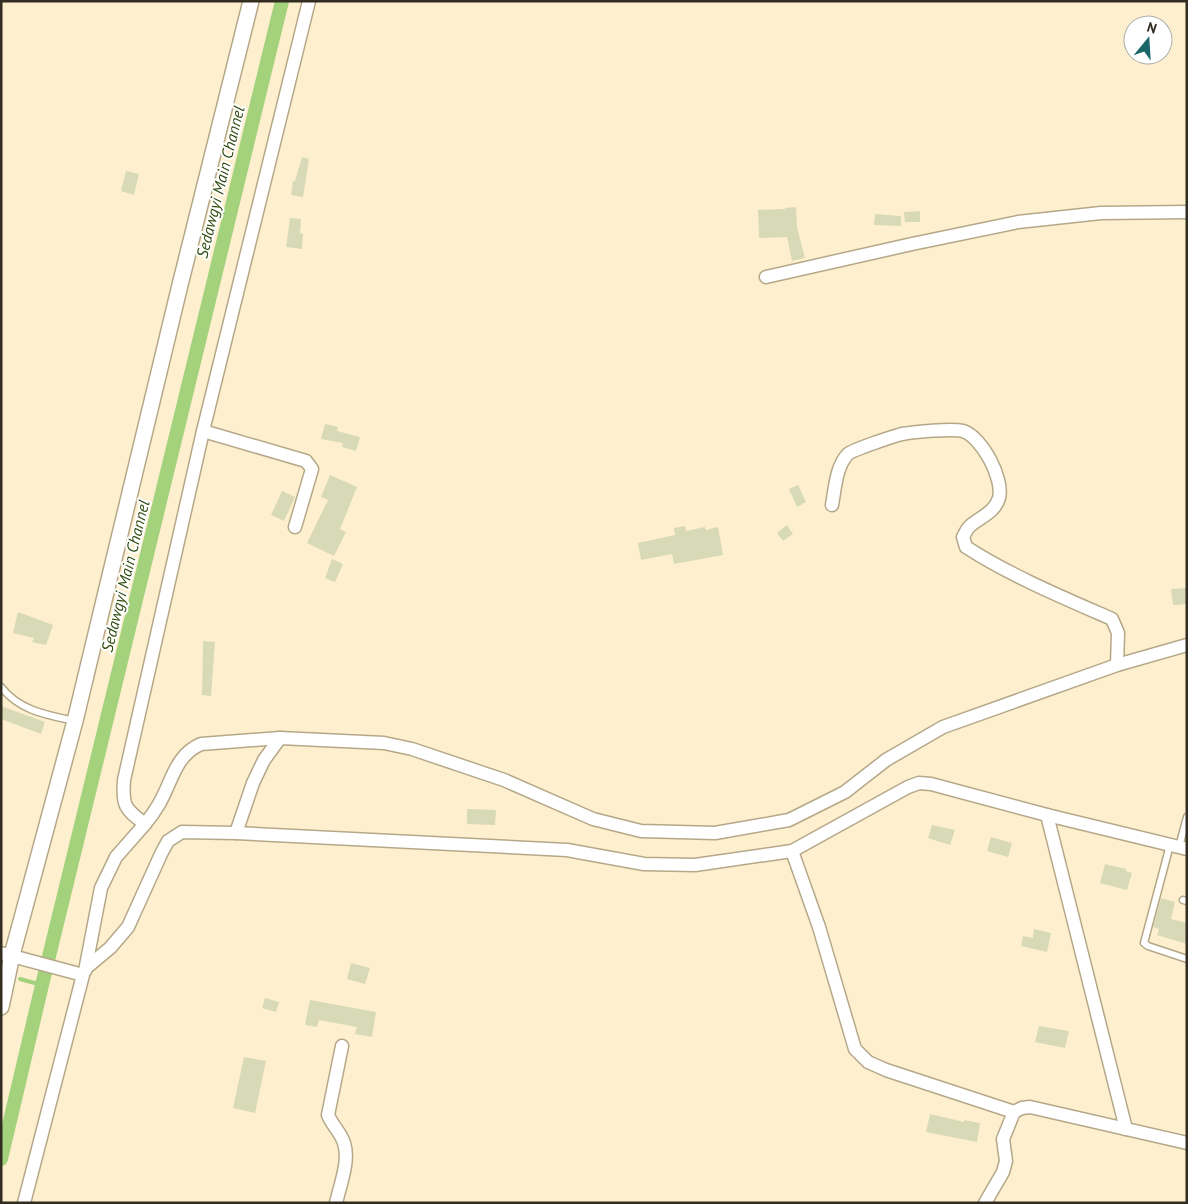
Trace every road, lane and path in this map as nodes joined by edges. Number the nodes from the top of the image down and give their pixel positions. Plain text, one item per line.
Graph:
1 (252, 1) edge
2 (309, 1) edge
3 (1187, 212) edge
4 (766, 277) dead end
5 (204, 431) junction
6 (832, 505) dead end
7 (295, 527) dead end
8 (1187, 645) edge
9 (1117, 665) junction
10 (1, 687) edge
11 (75, 721) junction
12 (280, 738) junction
13 (1046, 815) junction
14 (1187, 817) edge
15 (145, 824) junction
16 (236, 833) junction
17 (1179, 847) edge
18 (792, 851) junction
19 (12, 955) edge
20 (1187, 959) edge
21 (85, 971) junction
22 (2, 998) edge
23 (342, 1046) dead end
24 (1014, 1112) junction
25 (1126, 1129) junction
26 (1187, 1143) edge
27 (24, 1203) edge
28 (336, 1203) edge
29 (985, 1203) edge

1 - 11 street
2 - 5 street
3 - 4 street
5 - 7 street
5 - 15 street
6 - 9 street
8 - 9 street
9 - 12 street
10 - 11 lane
11 - 19 street
12 - 15 street
12 - 16 street
13 - 17 street
13 - 18 street
13 - 25 street
14 - 17 lane
15 - 21 street
16 - 18 street
16 - 21 street
17 - 20 lane
18 - 24 street
19 - 21 street
19 - 22 street
21 - 27 street
23 - 28 street
24 - 25 street
24 - 29 street
25 - 26 street

